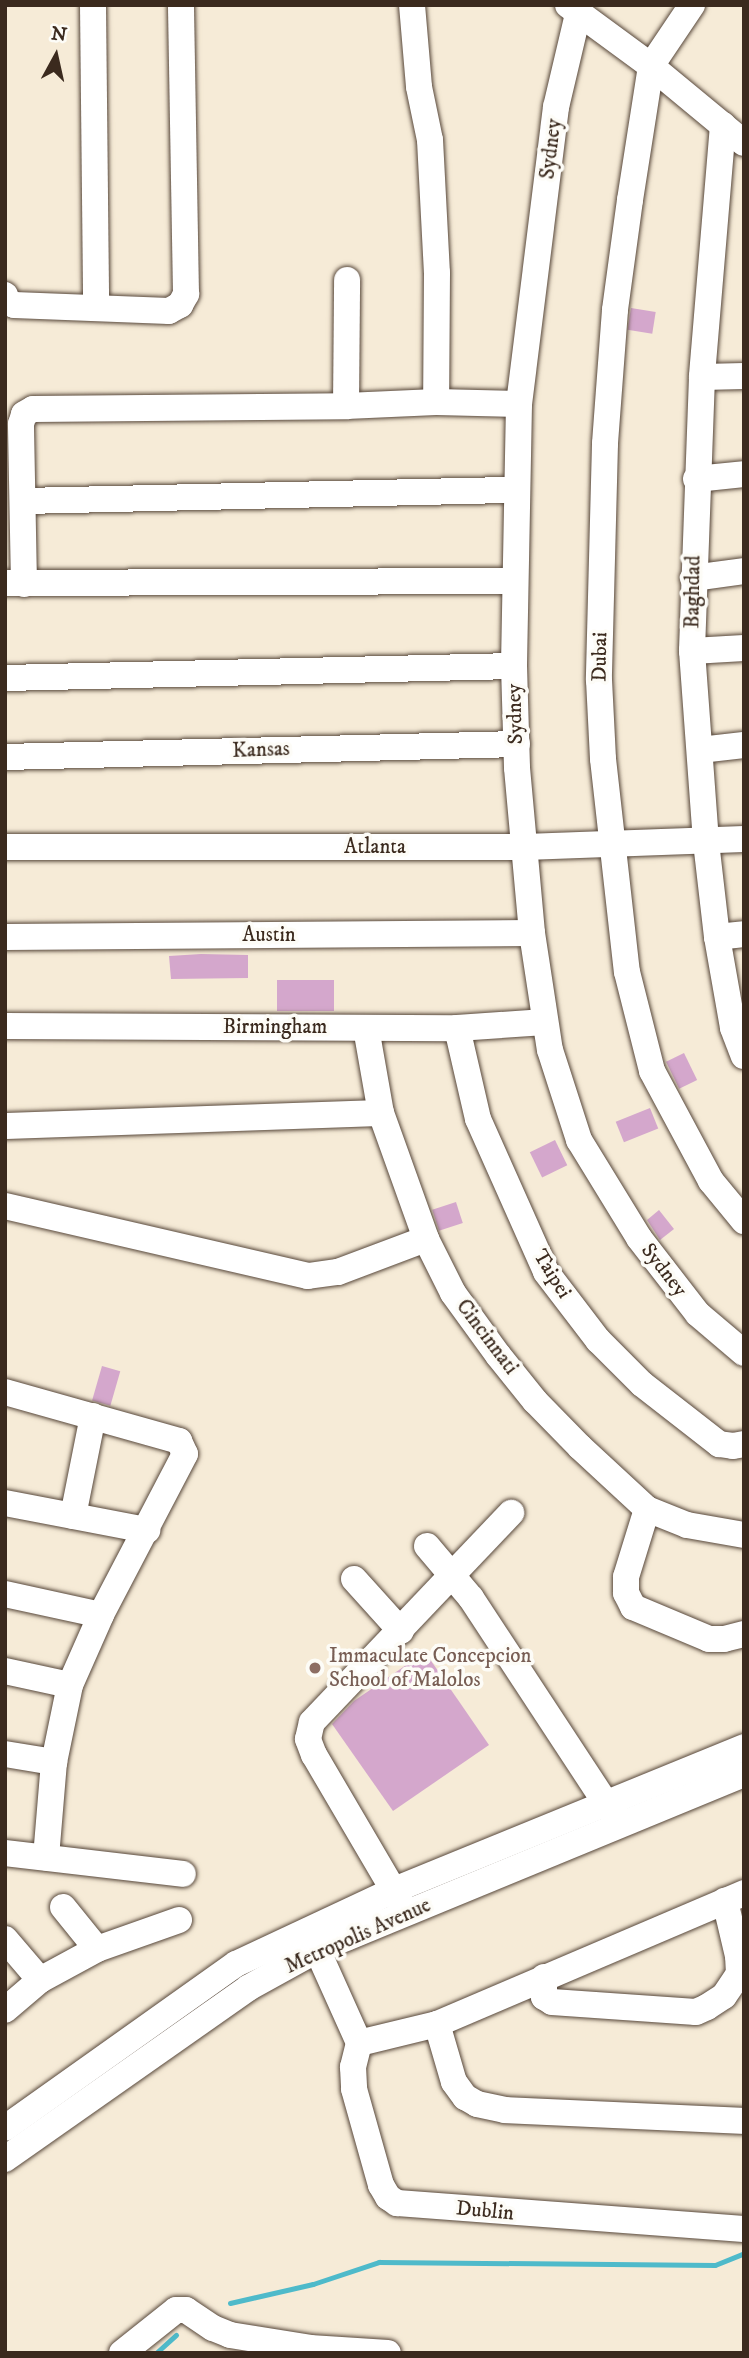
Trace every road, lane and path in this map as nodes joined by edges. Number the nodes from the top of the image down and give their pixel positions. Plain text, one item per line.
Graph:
1 (93, 5) edge
2 (181, 5) edge
3 (412, 5) edge
4 (692, 5) edge
5 (573, 10) edge
6 (651, 66) junction
7 (723, 125) junction
8 (744, 143) edge
9 (347, 280) dead end
10 (5, 295) edge
11 (96, 307) junction
12 (744, 376) edge
13 (702, 377) junction
14 (436, 402) junction
15 (519, 404) junction
16 (346, 406) junction
17 (744, 474) edge
18 (696, 479) junction
19 (516, 490) junction
20 (23, 501) junction
21 (744, 571) edge
22 (693, 578) junction
23 (514, 581) junction
24 (15, 584) edge
25 (744, 648) edge
26 (692, 652) junction
27 (514, 666) junction
28 (5, 678) edge
29 (517, 744) junction
30 (744, 745) edge
31 (700, 750) junction
32 (5, 757) edge
33 (744, 839) edge
34 (706, 842) junction
35 (612, 845) junction
36 (5, 847) edge
37 (525, 847) junction
38 (533, 933) junction
39 (744, 934) edge
40 (5, 937) edge
41 (717, 937) junction
42 (545, 1022) junction
43 (5, 1027) edge
44 (738, 1027) edge
45 (366, 1028) junction
46 (457, 1028) junction
47 (744, 1056) edge
48 (381, 1113) junction
49 (5, 1126) edge
50 (5, 1206) edge
51 (744, 1221) edge
52 (426, 1239) junction
53 (744, 1353) edge
54 (7, 1399) edge
55 (93, 1416) junction
56 (744, 1444) edge
57 (5, 1503) edge
58 (647, 1509) junction
59 (511, 1513) dead end
60 (73, 1516) junction
61 (147, 1530) junction
62 (744, 1535) edge
63 (427, 1546) dead end
64 (452, 1576) junction
65 (354, 1579) dead end
66 (5, 1594) edge
67 (101, 1615) junction
68 (401, 1631) junction
69 (744, 1634) edge
70 (5, 1671) edge
71 (70, 1685) junction
72 (744, 1747) edge
73 (5, 1754) edge
74 (54, 1762) junction
75 (744, 1774) edge
76 (606, 1804) junction
77 (621, 1826) junction
78 (5, 1853) edge
79 (46, 1858) junction
80 (183, 1874) dead end
81 (394, 1890) junction
82 (734, 1897) edge
83 (63, 1907) dead end
84 (407, 1914) junction
85 (179, 1920) dead end
86 (5, 1939) edge
87 (312, 1939) junction
88 (97, 1949) junction
89 (544, 1978) junction
90 (40, 1980) junction
91 (5, 2010) edge
92 (437, 2024) junction
93 (359, 2043) junction
94 (744, 2121) edge
95 (5, 2128) edge
96 (5, 2159) edge
97 (744, 2230) edge
98 (310, 2350) edge
99 (122, 2353) edge
100 (388, 2353) edge

1 - 11 street
2 - 11 street
3 - 14 street
4 - 6 street
5 - 6 street
5 - 15 street, Sydney
6 - 7 street
6 - 35 street, Dubai
7 - 8 street
7 - 13 street, Baghdad
9 - 16 street
10 - 11 street
12 - 13 street
13 - 18 street, Baghdad
14 - 15 street
14 - 16 street
15 - 19 street, Sydney
16 - 20 street
17 - 18 street
18 - 22 street, Baghdad
19 - 20 street
19 - 23 street, Sydney
20 - 24 street
21 - 22 street
22 - 26 street, Baghdad
23 - 24 street
23 - 27 street, Sydney
25 - 26 street
26 - 31 street, Baghdad
27 - 28 street
27 - 29 street, Sydney
29 - 32 street, Kansas
29 - 37 street, Sydney
30 - 31 street
31 - 34 street, Baghdad
33 - 34 street, Atlanta
34 - 35 street, Atlanta
34 - 41 street, Baghdad
35 - 37 street, Atlanta
35 - 51 street, Dubai
36 - 37 street, Atlanta
37 - 38 street, Sydney
38 - 40 street, Austin
38 - 42 street, Sydney
39 - 41 street
41 - 44 street, Baghdad
42 - 46 street, Birmingham
42 - 53 street, Sydney
43 - 45 street, Birmingham
44 - 47 street, Baghdad
45 - 46 street, Birmingham
45 - 48 street, Cincinnati
46 - 56 street, Taipei
48 - 49 street
48 - 52 street, Cincinnati
50 - 52 street
52 - 58 street, Cincinnati
54 - 55 street
55 - 60 street
55 - 61 street
57 - 60 street
58 - 62 street, Cincinnati
58 - 69 street
59 - 64 street
60 - 61 street
61 - 67 street
63 - 64 street
64 - 68 street
64 - 76 street
65 - 68 street
66 - 67 street
67 - 71 street
68 - 81 street
70 - 71 street
71 - 74 street
72 - 76 street, Metropolis Avenue
73 - 74 street
74 - 79 street
75 - 77 street, Metropolis Avenue
76 - 77 street
76 - 81 street, Metropolis Avenue
77 - 84 street, Metropolis Avenue
78 - 79 street
79 - 80 street
81 - 84 street
81 - 87 street, Metropolis Avenue
82 - 89 street
82 - 89 street
83 - 88 street
84 - 87 street, Metropolis Avenue
85 - 88 street
86 - 90 street
87 - 93 street
87 - 95 street, Metropolis Avenue
87 - 96 street, Metropolis Avenue
88 - 90 street
89 - 92 street
90 - 91 street
92 - 93 street
92 - 94 street
93 - 97 street, Dublin
98 - 99 street
98 - 100 street

